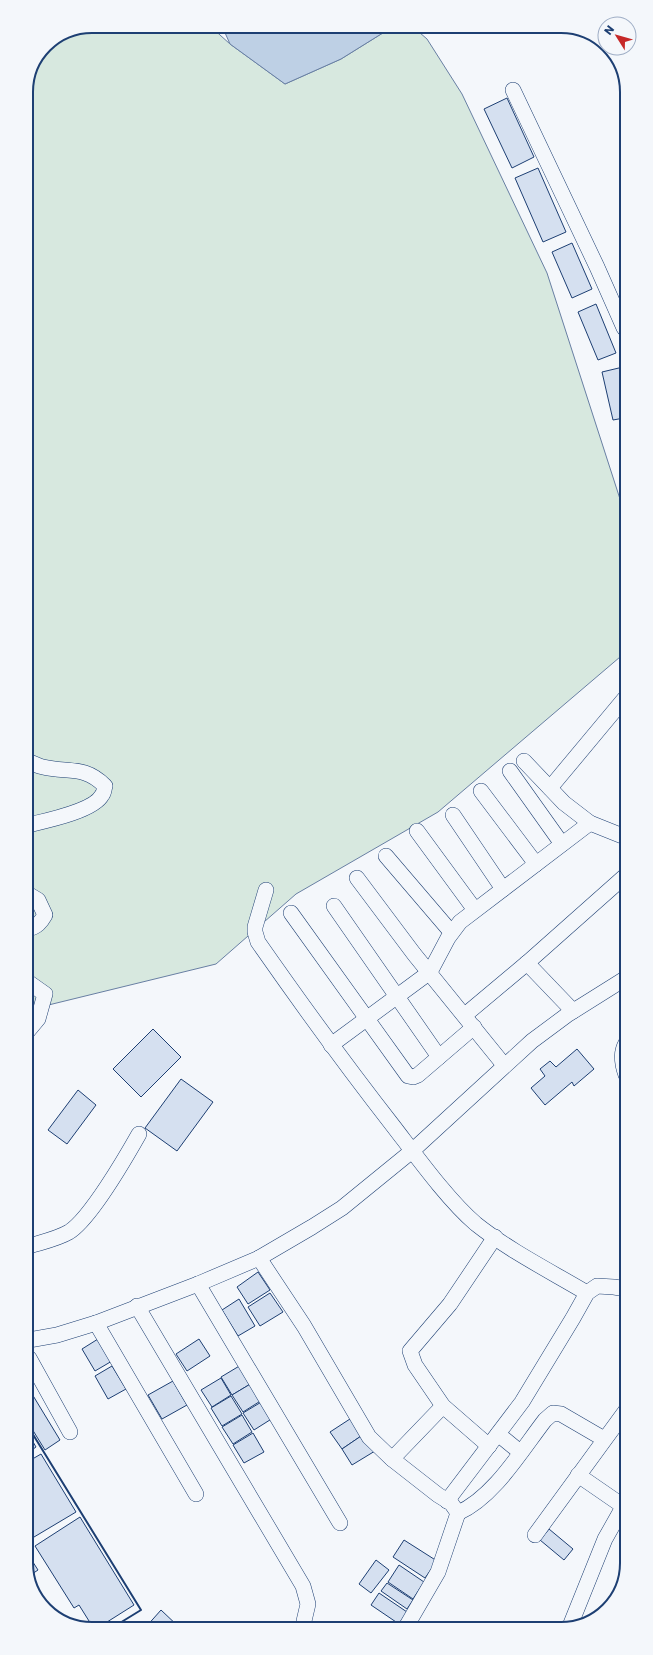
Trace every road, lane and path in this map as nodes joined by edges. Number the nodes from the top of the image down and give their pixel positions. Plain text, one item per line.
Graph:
1 (513, 90) dead end
2 (620, 319) edge
3 (620, 704) edge
4 (524, 761) dead end
5 (33, 764) edge
6 (510, 771) dead end
7 (550, 788) junction
8 (481, 791) dead end
9 (453, 815) dead end
10 (33, 823) edge
11 (590, 823) junction
12 (417, 831) dead end
13 (620, 834) edge
14 (562, 844) junction
15 (386, 856) dead end
16 (536, 864) junction
17 (357, 878) dead end
18 (620, 880) edge
19 (503, 889) junction
20 (266, 890) dead end
21 (33, 897) edge
22 (334, 906) dead end
23 (475, 910) junction
24 (292, 913) dead end
25 (33, 928) edge
26 (451, 932) junction
27 (528, 963) junction
28 (430, 972) junction
29 (620, 982) edge
30 (33, 986) edge
31 (397, 996) junction
32 (573, 1011) junction
33 (465, 1015) junction
34 (367, 1018) junction
35 (33, 1025) edge
36 (474, 1027) junction
37 (331, 1045) junction
38 (439, 1057) junction
39 (504, 1065) junction
40 (140, 1134) dead end
41 (412, 1151) junction
42 (495, 1237) junction
43 (33, 1245) edge
44 (259, 1258) junction
45 (198, 1284) junction
46 (620, 1288) edge
47 (587, 1293) junction
48 (137, 1306) junction
49 (96, 1323) junction
50 (33, 1339) edge
51 (33, 1365) edge
52 (444, 1406) junction
53 (620, 1418) edge
54 (70, 1432) dead end
55 (498, 1434) junction
56 (604, 1440) junction
57 (489, 1446) junction
58 (520, 1452) junction
59 (392, 1459) junction
60 (578, 1475) junction
61 (196, 1494) dead end
62 (620, 1500) edge
63 (447, 1501) junction
64 (620, 1512) edge
65 (458, 1513) junction
66 (340, 1523) dead end
67 (535, 1535) dead end
68 (572, 1621) edge
69 (304, 1622) edge
70 (409, 1622) edge

1 - 2 street
3 - 7 street
4 - 7 street
5 - 10 street
6 - 14 street
7 - 11 street
8 - 16 street
9 - 19 street
11 - 13 street
11 - 14 street
12 - 23 street
14 - 16 street
15 - 26 street
16 - 19 street
17 - 28 street
18 - 27 street
19 - 23 street
20 - 37 street
21 - 25 street
22 - 31 street
23 - 26 street
24 - 34 street
26 - 28 street
27 - 32 street
27 - 33 street
28 - 31 street
28 - 33 street
29 - 32 street
30 - 35 street
31 - 34 street
31 - 38 street
32 - 39 street
33 - 36 street
34 - 37 street
34 - 38 street
36 - 38 street
36 - 39 street
37 - 41 street
39 - 41 street
40 - 43 street
41 - 42 street
41 - 44 street
42 - 47 street
42 - 52 street
44 - 45 street
44 - 59 street
45 - 48 street
45 - 66 street
46 - 47 street
47 - 55 street
48 - 49 street
48 - 69 street
49 - 50 street
49 - 61 street
51 - 54 street
52 - 57 street
52 - 59 street
53 - 56 street
55 - 57 street
55 - 58 street
56 - 58 street
56 - 60 street
57 - 63 street
58 - 65 street
59 - 63 street
60 - 62 street
60 - 67 street
63 - 65 street
64 - 68 street
65 - 70 street

